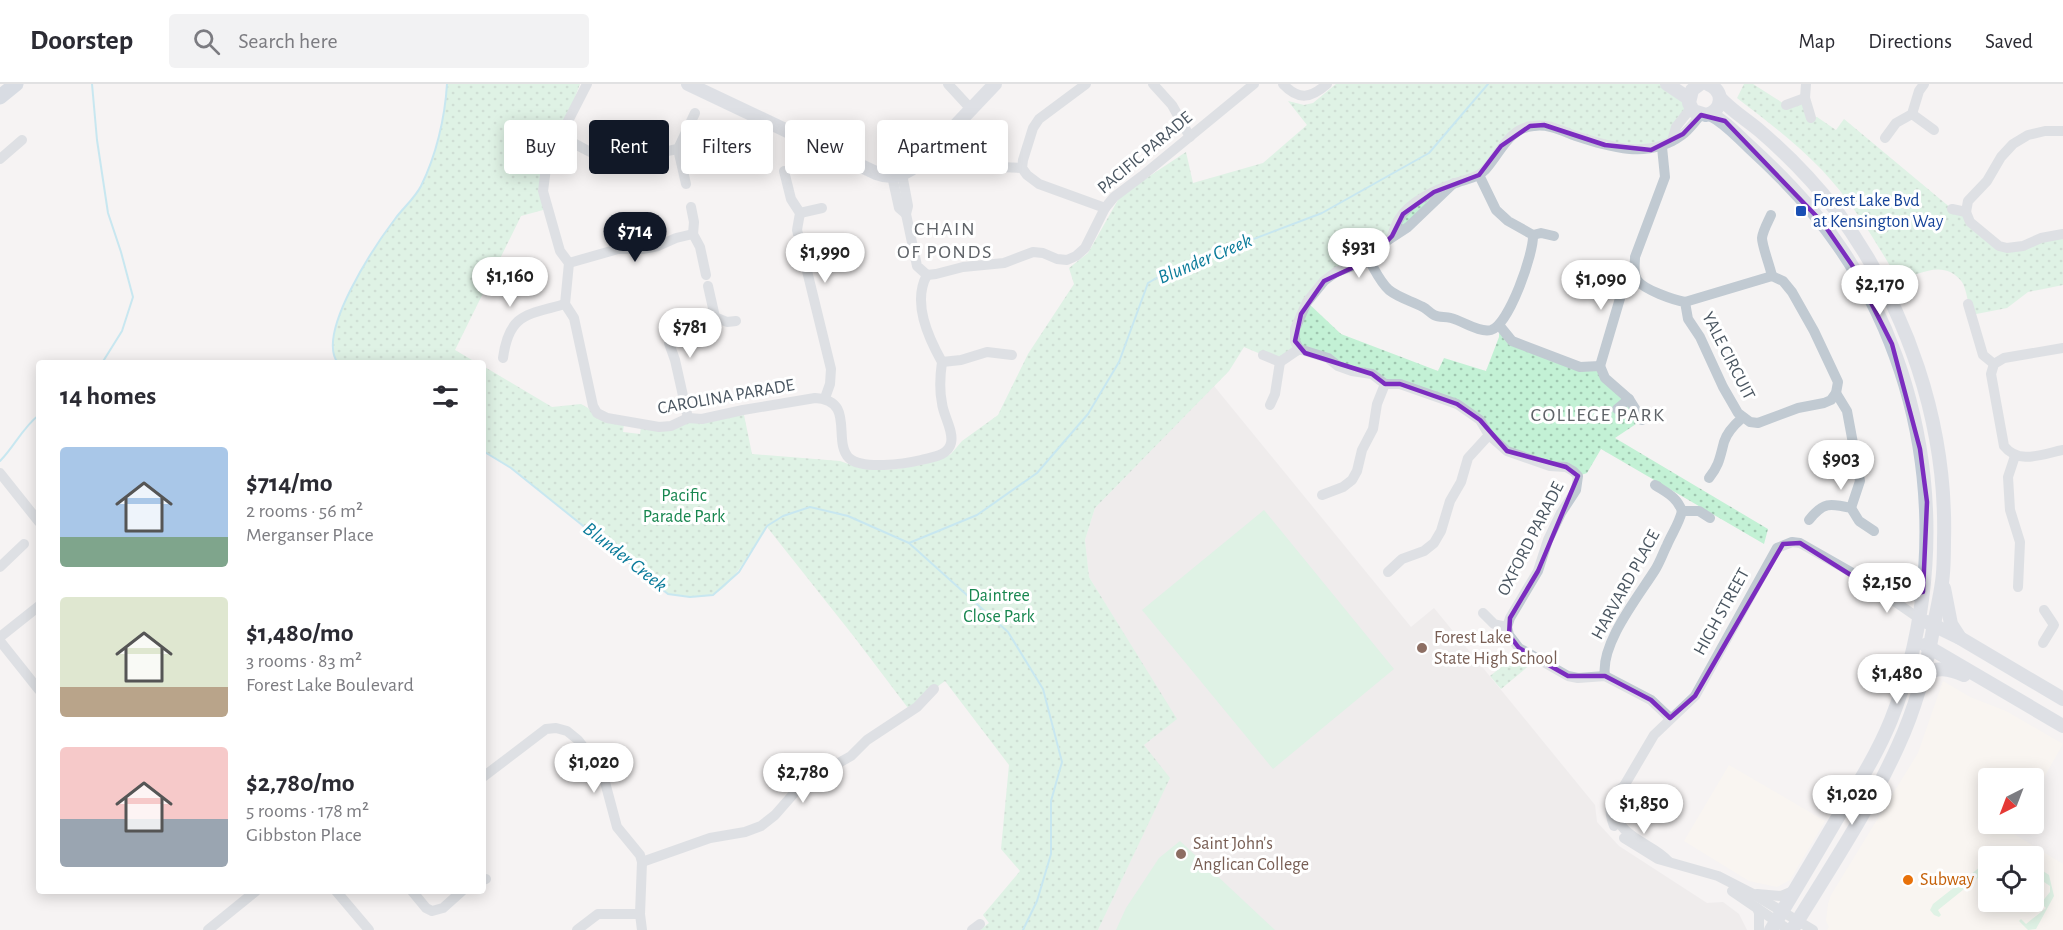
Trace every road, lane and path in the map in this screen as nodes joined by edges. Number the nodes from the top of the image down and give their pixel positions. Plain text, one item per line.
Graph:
1 (16, 84) edge
2 (587, 84) edge
3 (688, 84) edge
4 (948, 84) edge
5 (995, 84) edge
6 (1086, 84) edge
7 (1153, 84) edge
8 (1254, 84) edge
9 (1283, 84) edge
10 (1327, 84) edge
11 (1667, 84) edge
12 (1699, 84) edge
13 (1708, 84) edge
14 (1806, 84) edge
15 (1924, 84) edge
16 (1721, 92) edge
17 (0, 97) edge
18 (1805, 98) junction
19 (1786, 105) dead end
20 (971, 109) junction
21 (1698, 109) junction
22 (695, 113) dead end
23 (1912, 114) junction
24 (1811, 118) dead end
25 (569, 120) edge
26 (1934, 130) dead end
27 (2063, 131) edge
28 (1190, 137) junction
29 (1885, 138) dead end
30 (22, 140) dead end
31 (577, 144) edge
32 (1667, 144) junction
33 (678, 149) junction
34 (0, 159) edge
35 (1008, 167) edge
36 (1022, 168) junction
37 (784, 171) dead end
38 (545, 174) edge
39 (897, 175) junction
40 (1479, 175) junction
41 (686, 184) dead end
42 (691, 207) dead end
43 (822, 208) dead end
44 (1105, 208) junction
45 (1952, 210) dead end
46 (1966, 212) junction
47 (800, 213) junction
48 (1771, 214) dead end
49 (693, 234) junction
50 (2063, 234) edge
51 (1533, 235) junction
52 (1554, 236) dead end
53 (1369, 260) junction
54 (569, 263) junction
55 (927, 274) junction
56 (1772, 276) junction
57 (1637, 280) junction
58 (1685, 302) junction
59 (565, 304) junction
60 (1968, 304) dead end
61 (715, 317) junction
62 (736, 321) dead end
63 (1499, 325) junction
64 (2063, 348) edge
65 (1299, 349) junction
66 (1012, 355) dead end
67 (1263, 355) dead end
68 (503, 358) dead end
69 (942, 362) junction
70 (1280, 362) junction
71 (1995, 364) junction
72 (1600, 366) junction
73 (1384, 384) junction
74 (1836, 393) junction
75 (825, 398) junction
76 (1629, 399) junction
77 (1270, 405) dead end
78 (1617, 409) dead end
79 (688, 418) junction
80 (1742, 418) junction
81 (1642, 420) dead end
82 (1489, 435) junction
83 (2063, 450) edge
84 (2014, 456) junction
85 (0, 473) edge
86 (1709, 478) dead end
87 (1654, 485) dead end
88 (1322, 495) dead end
89 (1851, 508) junction
90 (1682, 511) junction
91 (36, 518) edge
92 (1710, 518) dead end
93 (1809, 520) dead end
94 (1874, 531) dead end
95 (24, 544) dead end
96 (0, 567) edge
97 (1388, 572) dead end
98 (1943, 580) junction
99 (2018, 587) dead end
100 (1923, 591) junction
101 (1881, 594) junction
102 (36, 608) edge
103 (2044, 610) dead end
104 (1483, 613) dead end
105 (1920, 619) junction
106 (2059, 625) edge
107 (1934, 626) junction
108 (1507, 627) junction
109 (1, 635) edge
110 (1960, 638) junction
111 (1916, 640) junction
112 (2043, 644) dead end
113 (1931, 649) junction
114 (1605, 676) junction
115 (1977, 676) junction
116 (1923, 677) junction
117 (36, 686) edge
118 (934, 690) dead end
119 (2063, 699) edge
120 (1670, 718) junction
121 (2063, 726) edge
122 (486, 775) edge
123 (642, 862) junction
124 (1702, 872) junction
125 (1795, 890) junction
126 (252, 894) edge
127 (339, 894) edge
128 (414, 894) edge
129 (459, 894) edge
130 (1754, 894) junction
131 (1757, 908) junction
132 (640, 914) junction
133 (1776, 922) edge
134 (1793, 927) edge
135 (208, 930) edge
136 (369, 930) edge
137 (577, 930) edge
138 (642, 930) edge
139 (1759, 930) edge
140 (1813, 930) edge

1 - 17 main road
2 - 25 street
3 - 39 main road
4 - 20 street
5 - 20 main road
6 - 36 street
7 - 28 street
8 - 28 street, PACIFIC PARADE
9 - 10 street
11 - 21 main road
12 - 21 main road
13 - 16 main road
14 - 18 street
15 - 23 street
16 - 21 main road
16 - 98 main road
18 - 19 street
18 - 24 street
20 - 39 main road
21 - 32 street
21 - 100 main road
22 - 33 street
23 - 26 street
23 - 29 street
27 - 46 street
28 - 44 street, PACIFIC PARADE
30 - 34 street
31 - 33 street
32 - 40 street
32 - 57 street
33 - 41 street
35 - 36 street
36 - 44 street
37 - 47 street
38 - 54 street
39 - 55 street
40 - 51 street
40 - 53 street
42 - 49 street
43 - 47 street
44 - 55 street, PACIFIC PARADE
45 - 46 street
46 - 50 street
47 - 75 street
48 - 56 street
49 - 54 street
49 - 61 street
51 - 52 street
51 - 63 street
53 - 63 street
53 - 65 street
54 - 59 street, CAROLINA PARADE
55 - 69 street
56 - 58 street, YALE CIRCUIT
56 - 74 street
57 - 58 street, YALE CIRCUIT
57 - 72 street
58 - 80 street, YALE CIRCUIT
59 - 68 street
59 - 79 street, CAROLINA PARADE
60 - 71 street
61 - 62 street
61 - 79 street
63 - 72 street
64 - 71 street
65 - 70 street
65 - 73 street, OXFORD PARADE
66 - 69 street
67 - 70 street
69 - 75 street
70 - 77 street
71 - 84 street
72 - 76 street
73 - 82 street, OXFORD PARADE
73 - 88 street
74 - 80 street, YALE CIRCUIT
74 - 89 street
75 - 79 street, CAROLINA PARADE
76 - 78 street
76 - 81 street
80 - 86 street
82 - 97 street
82 - 108 street, OXFORD PARADE
83 - 84 street
84 - 99 street
85 - 91 street
87 - 90 street
89 - 93 street
89 - 94 street
90 - 92 street
90 - 114 street, HARVARD PLACE
95 - 96 street
98 - 107 main road
98 - 110 main road
100 - 101 street
100 - 105 main road
101 - 105 street, HIGH STREET
101 - 120 street, HIGH STREET
102 - 109 street
103 - 106 street
104 - 108 street, OXFORD PARADE
105 - 107 main road
105 - 111 main road
106 - 112 street
107 - 110 main road
107 - 113 main road
108 - 114 street, OXFORD PARADE
109 - 117 street
110 - 119 main road
111 - 113 main road
111 - 125 main road
113 - 115 main road
113 - 116 main road
114 - 120 street
115 - 116 main road
115 - 121 main road
116 - 134 main road
118 - 123 street
120 - 124 street, HIGH STREET
122 - 123 street
123 - 132 street
124 - 130 street, HIGH STREET
124 - 131 street, HIGH STREET
125 - 130 street
125 - 133 main road
126 - 135 street
127 - 136 street
128 - 129 street
130 - 133 street, HIGH STREET
131 - 133 street, HIGH STREET
131 - 139 street
132 - 137 street
132 - 138 street
133 - 134 street, HIGH STREET
134 - 140 street, HIGH STREET

